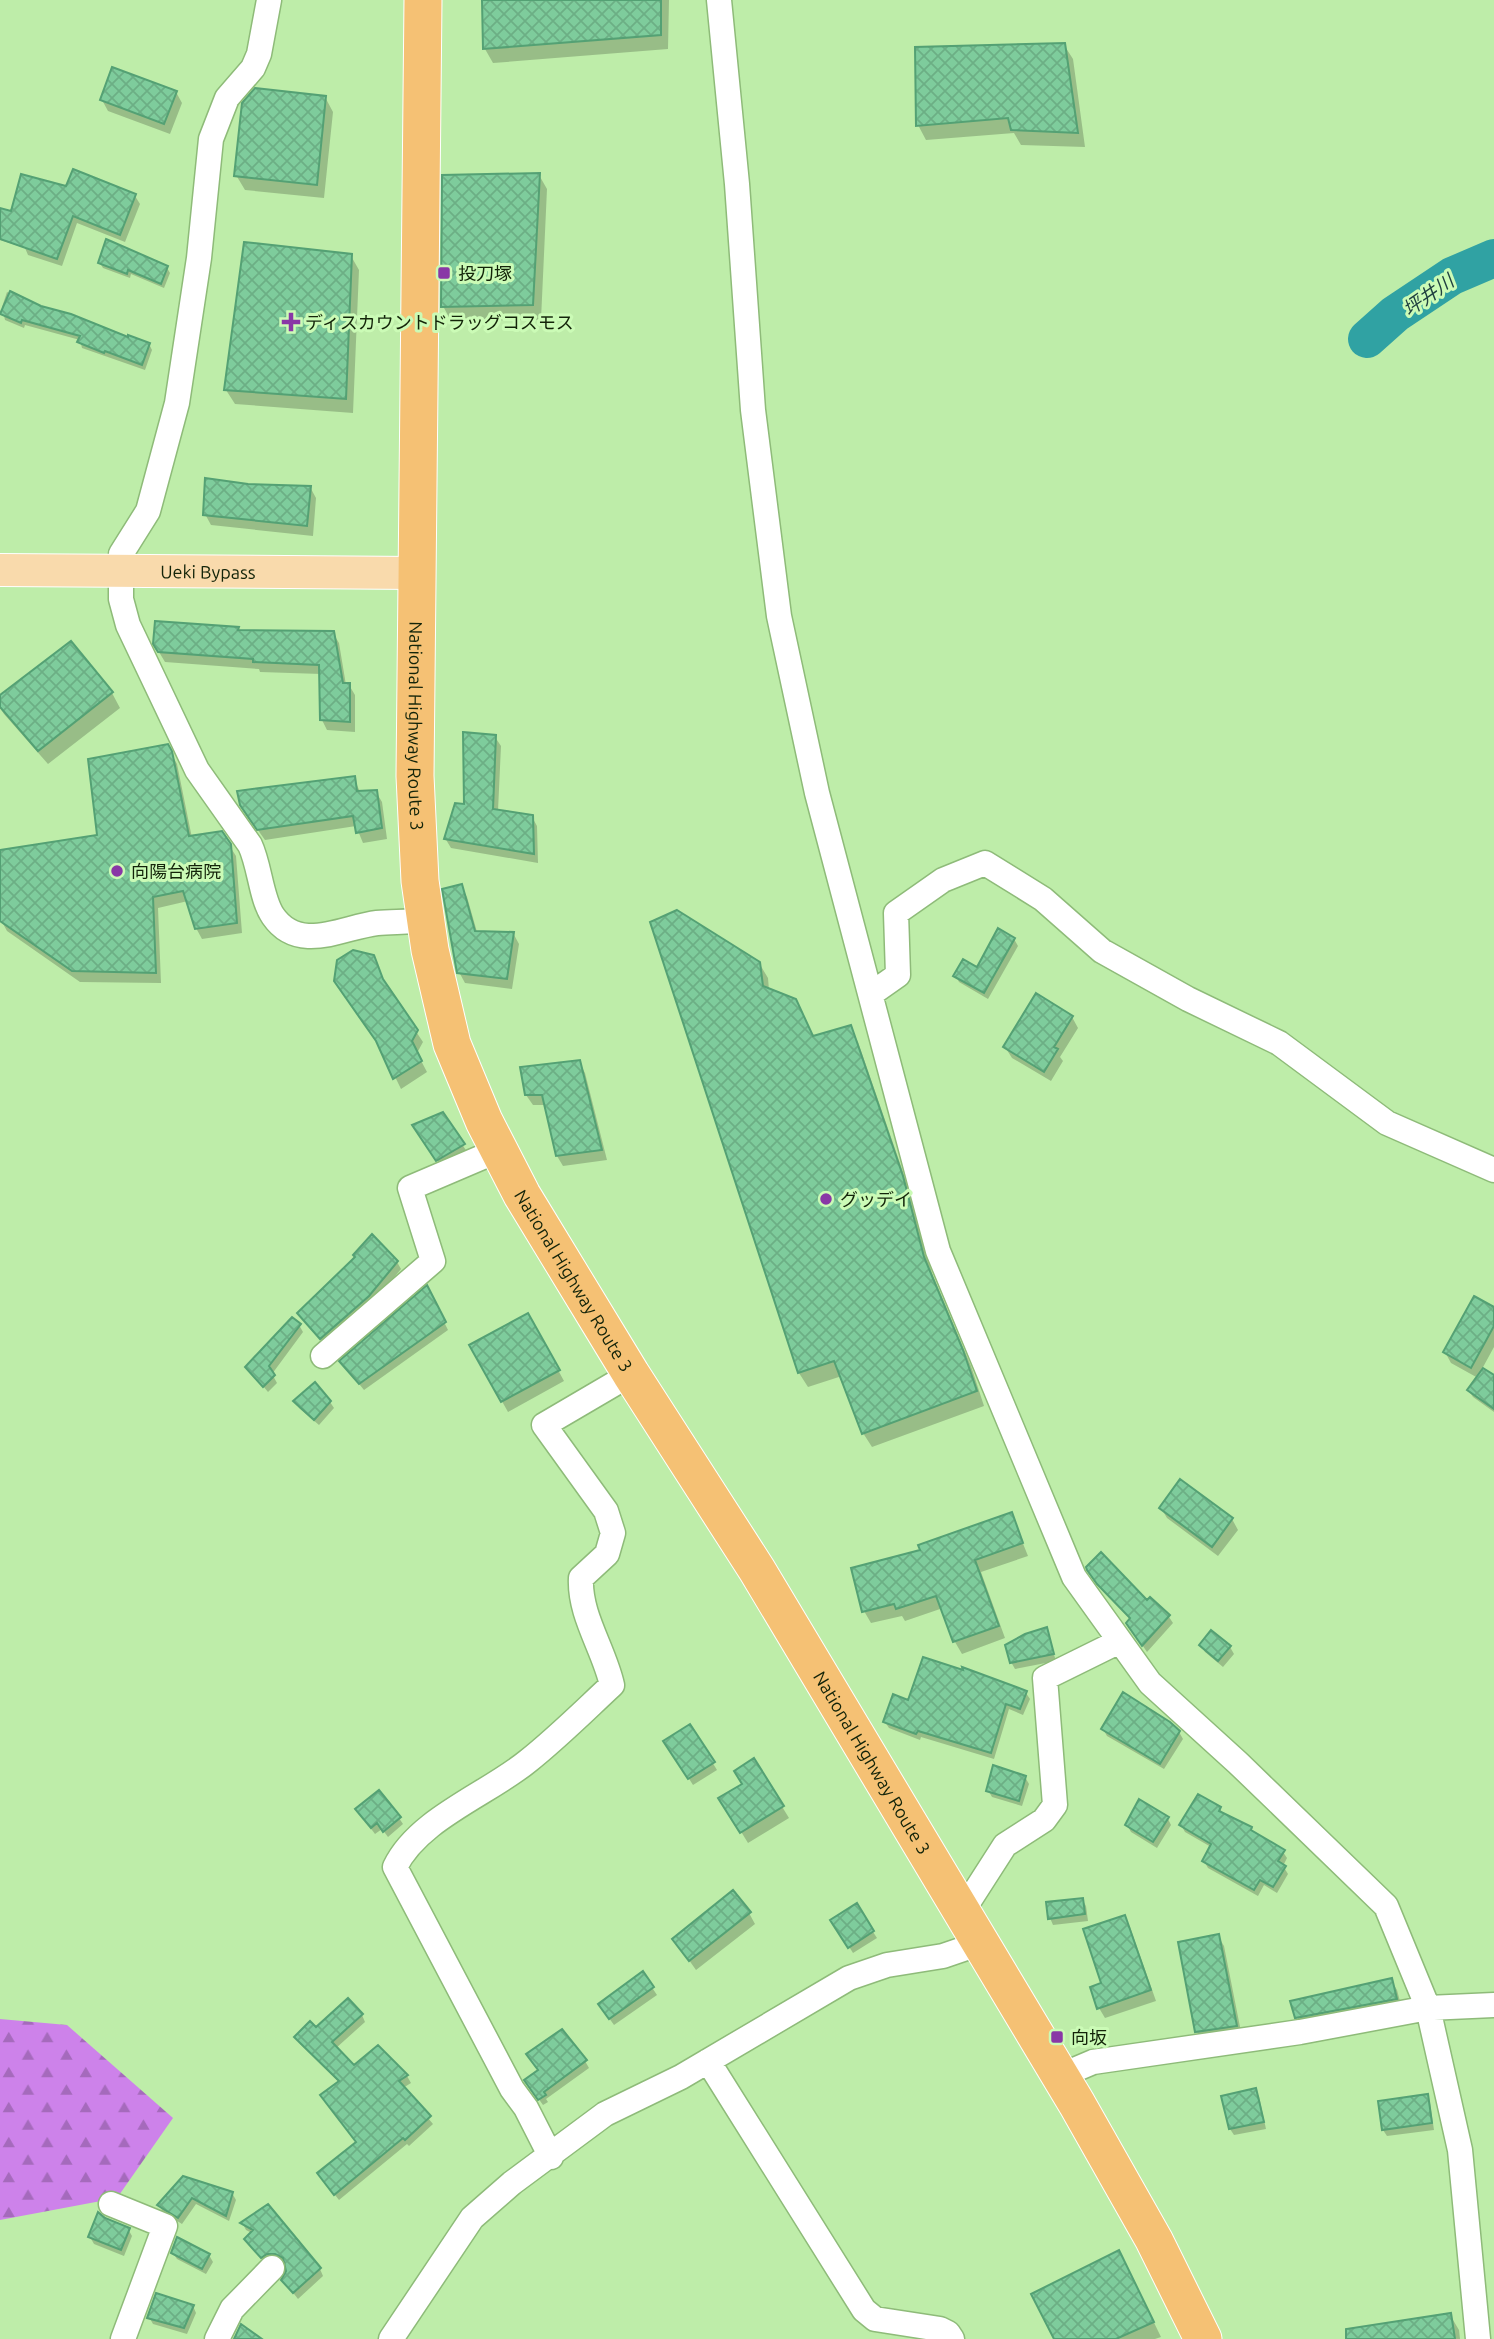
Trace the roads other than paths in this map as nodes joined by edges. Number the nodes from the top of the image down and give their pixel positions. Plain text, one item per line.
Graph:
1 (268, 0) edge
2 (423, 0) edge
3 (434, 0) edge
4 (719, 0) edge
5 (424, 84) junction
6 (0, 570) edge
7 (120, 571) junction
8 (416, 573) junction
9 (425, 919) junction
10 (871, 994) junction
11 (499, 1150) junction
12 (1494, 1170) edge
13 (323, 1356) dead end
14 (631, 1374) junction
15 (1120, 1642) junction
16 (962, 1912) junction
17 (981, 1943) junction
18 (1494, 2004) edge
19 (1428, 2008) junction
20 (708, 2061) junction
21 (1060, 2076) junction
22 (551, 2157) junction
23 (111, 2204) dead end
24 (272, 2269) dead end
25 (123, 2339) edge
26 (217, 2339) edge
27 (391, 2339) edge
28 (952, 2339) edge
29 (1203, 2339) edge
30 (1478, 2339) edge

1 - 7 street
2 - 5 highway, National Highway Route 3
3 - 5 highway, National Highway Route 3
4 - 10 street
5 - 8 highway, National Highway Route 3
6 - 7 main road, Ueki Bypass
7 - 8 main road, Ueki Bypass
7 - 9 street
8 - 9 highway, National Highway Route 3
9 - 11 highway, National Highway Route 3
10 - 12 street
10 - 15 street
11 - 13 street
11 - 14 highway, National Highway Route 3
14 - 16 highway, National Highway Route 3
14 - 22 street
15 - 16 street
15 - 19 street
16 - 17 highway, National Highway Route 3
17 - 20 street
17 - 21 highway, National Highway Route 3
18 - 19 street
19 - 21 street
19 - 30 street
20 - 22 street
20 - 28 street
21 - 29 highway, National Highway Route 3
22 - 27 street
23 - 25 street
24 - 26 street

